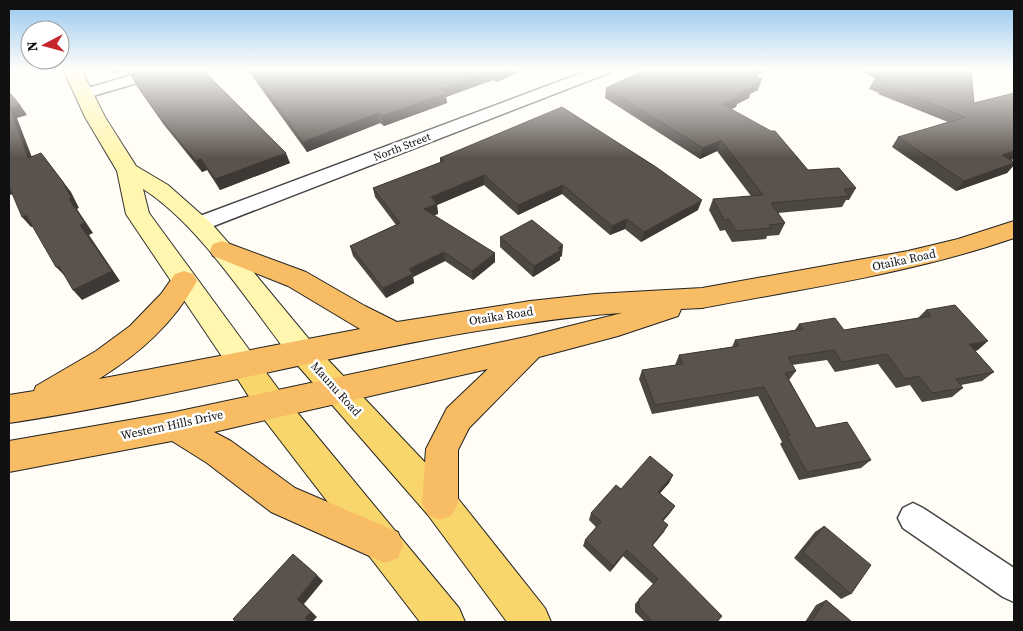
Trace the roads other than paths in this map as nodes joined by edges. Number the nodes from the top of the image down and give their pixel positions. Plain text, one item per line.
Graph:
1 (86, 98) edge
2 (529, 98) edge
3 (128, 171) junction
4 (199, 224) junction
5 (1014, 229) edge
6 (222, 250) junction
7 (184, 282) junction
8 (702, 298) junction
9 (394, 334) junction
10 (530, 348) junction
11 (303, 352) junction
12 (244, 364) junction
13 (335, 389) junction
14 (271, 404) junction
15 (19, 407) edge
16 (175, 426) junction
17 (9, 457) edge
18 (440, 503) junction
19 (913, 518) dead end
20 (385, 545) junction
21 (1014, 586) edge
22 (446, 622) edge
23 (531, 622) edge

1 - 3 main road, Maunu Road
2 - 4 street, North Street
3 - 4 main road, Maunu Road
3 - 7 main road, Maunu Road
4 - 6 main road, Maunu Road
5 - 8 highway, Otaika Road
6 - 9 highway
6 - 11 main road, Maunu Road
7 - 12 main road, Maunu Road
7 - 15 highway
8 - 9 highway, Otaika Road
8 - 10 highway, Otaika Road
9 - 11 highway, Otaika Road
10 - 13 highway, Otaika Road
10 - 18 highway
11 - 12 highway
11 - 13 main road, Maunu Road
12 - 14 main road, Maunu Road
12 - 15 highway
13 - 14 highway, Western Hills Drive
13 - 18 main road, Maunu Road
14 - 16 highway, Western Hills Drive
14 - 20 main road, Maunu Road
16 - 17 highway, Western Hills Drive
16 - 20 highway
18 - 23 main road, Maunu Road
19 - 21 street
20 - 22 main road, Maunu Road

